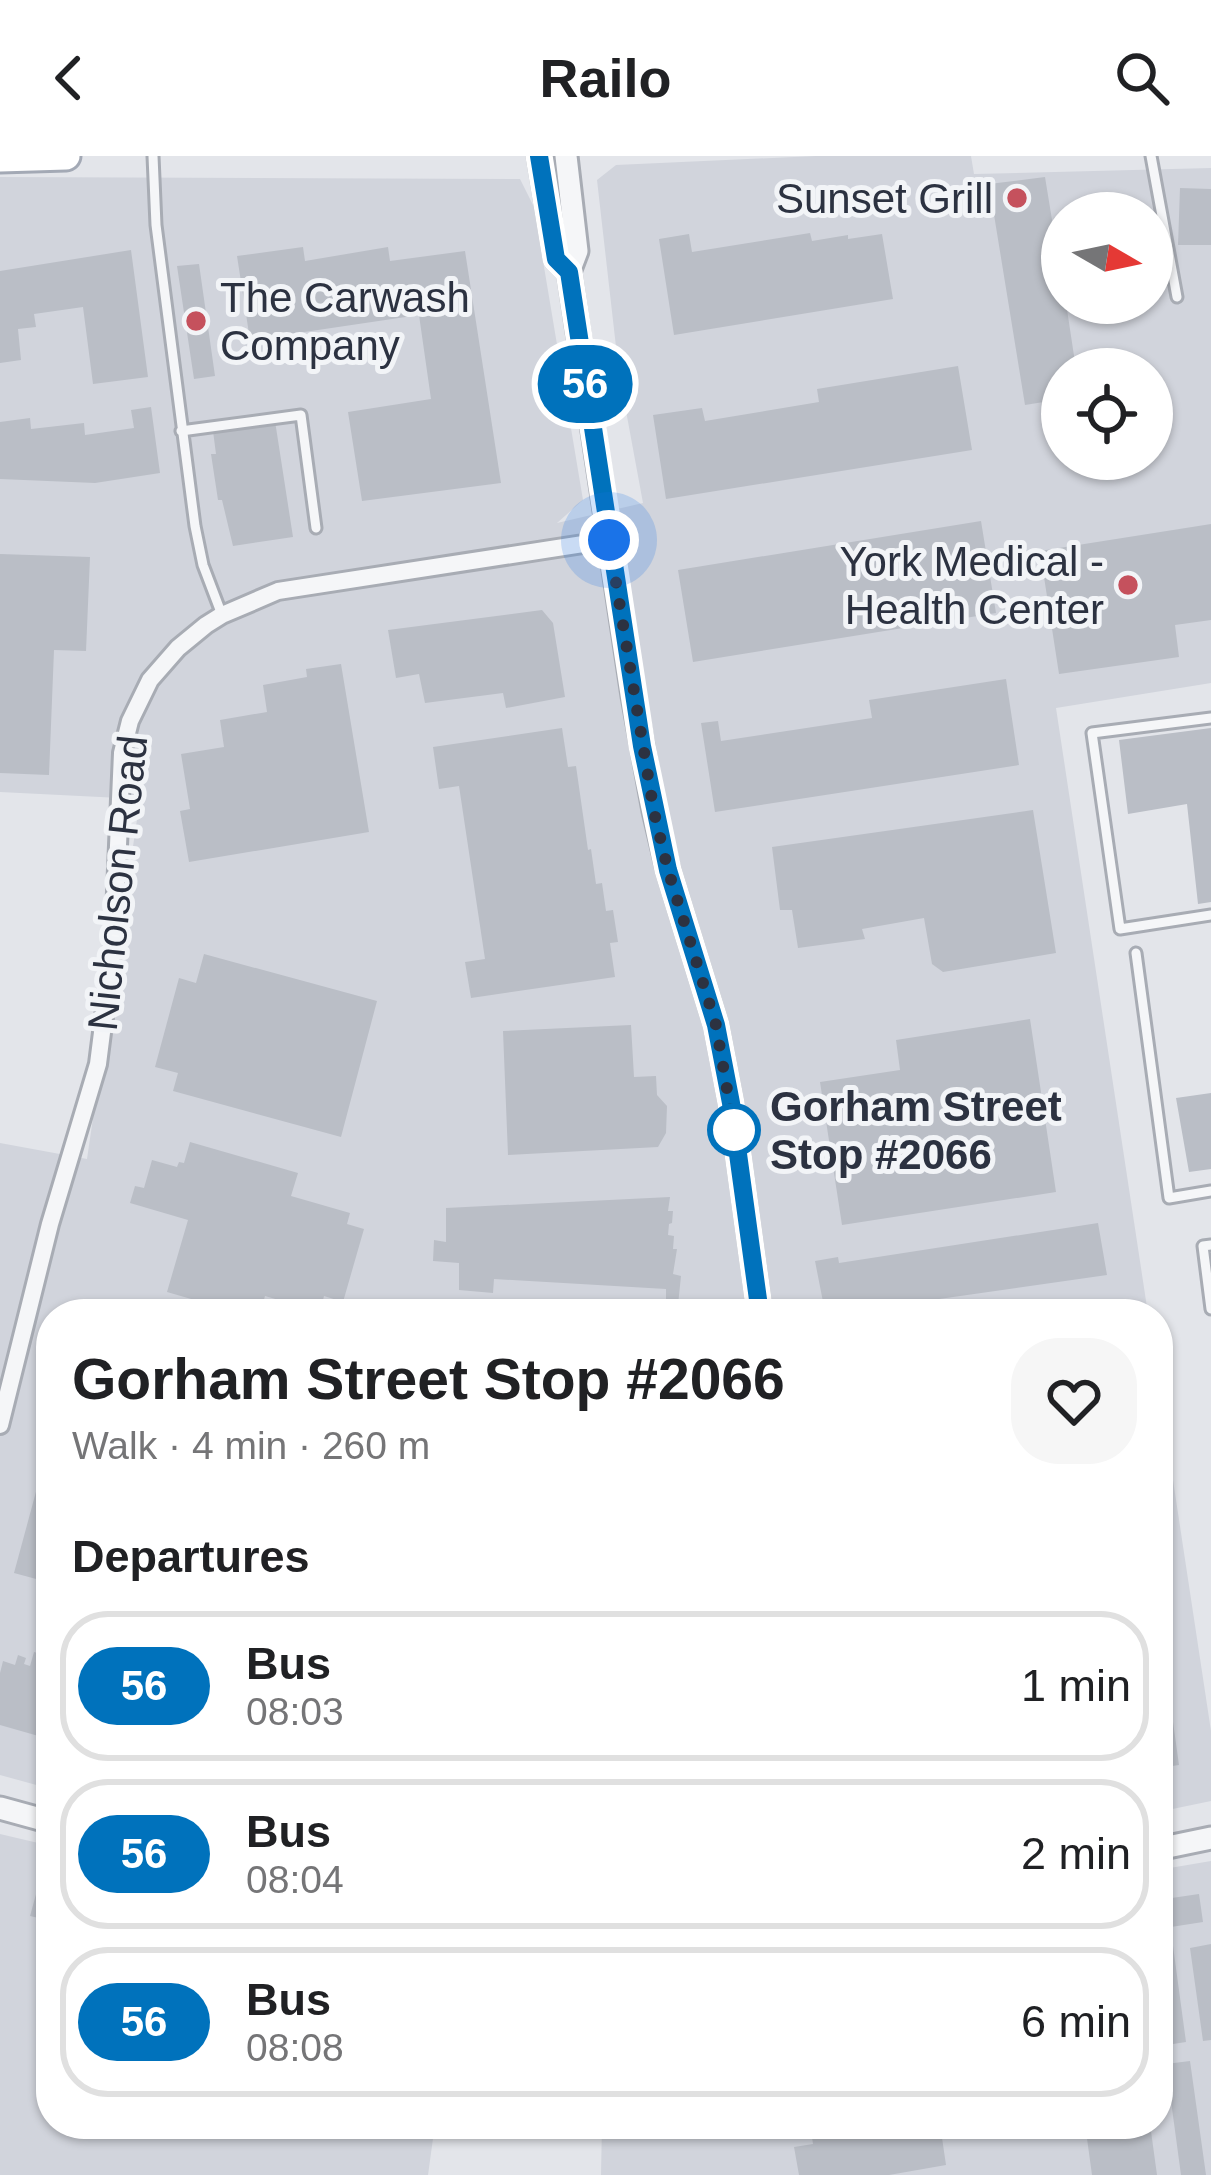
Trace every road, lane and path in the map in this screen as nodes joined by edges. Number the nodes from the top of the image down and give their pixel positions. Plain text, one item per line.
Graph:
1 (66, 156) edge
2 (153, 156) edge
3 (539, 156) edge
4 (566, 156) edge
5 (1151, 156) edge
6 (0, 158) edge
7 (569, 272) junction
8 (1178, 297) dead end
9 (182, 431) junction
10 (316, 528) dead end
11 (609, 540) junction
12 (222, 615) junction
13 (1211, 718) edge
14 (1211, 915) edge
15 (1136, 953) dead end
16 (1211, 1191) edge
17 (1211, 1245) edge
18 (758, 1299) edge
19 (1211, 1310) edge
20 (0, 1426) edge
21 (0, 1808) edge
22 (36, 1818) edge
23 (1211, 1838) edge
24 (1173, 1846) edge

1 - 6 main road
2 - 9 lane
3 - 7 street
4 - 7 street
5 - 8 lane
7 - 11 street
9 - 10 lane
9 - 12 lane
11 - 12 street, Nicholson Road
11 - 18 street
12 - 20 street, Nicholson Road
13 - 14 lane
15 - 16 lane
17 - 19 lane
21 - 22 street
23 - 24 street

